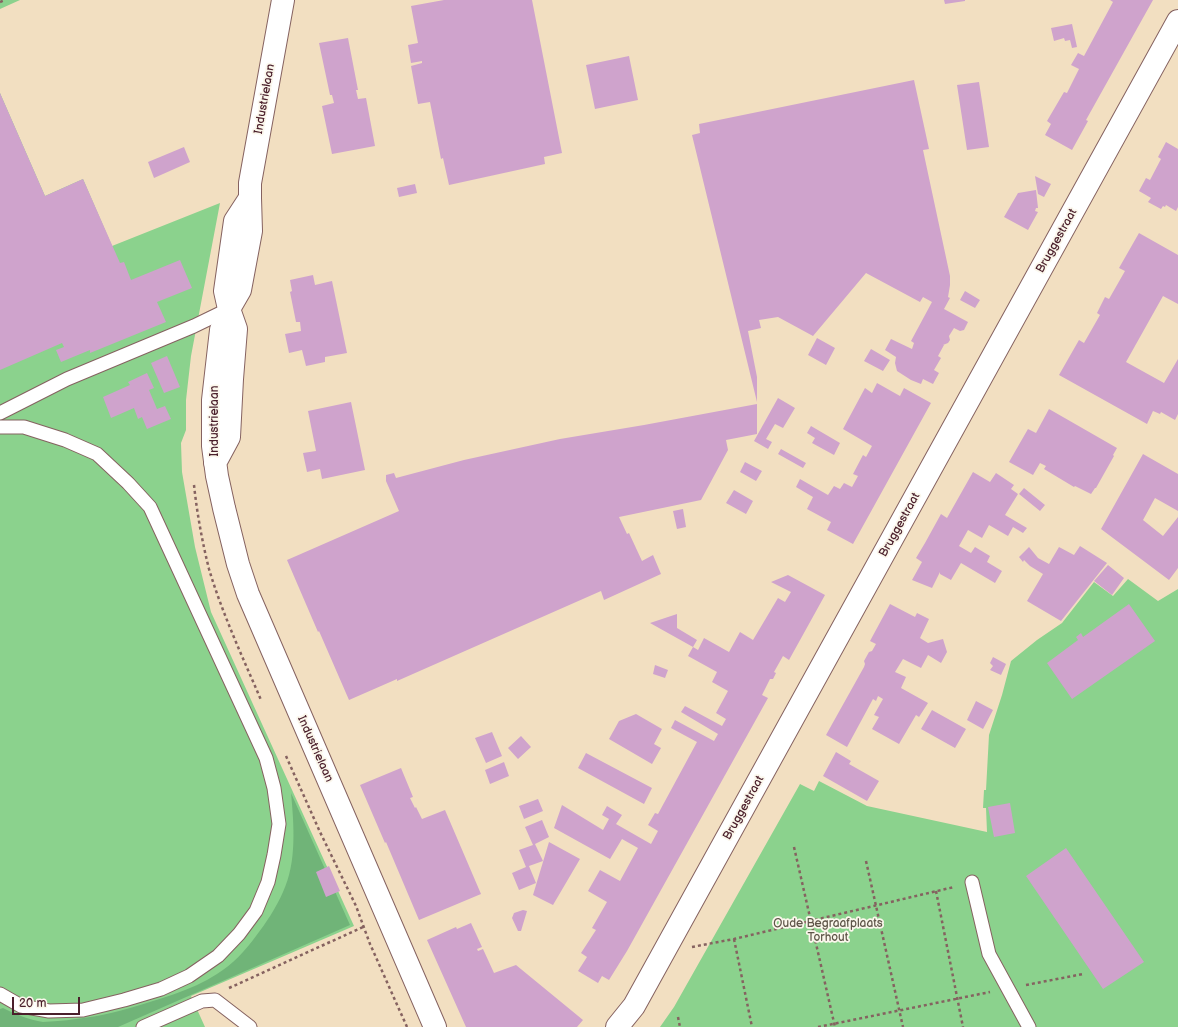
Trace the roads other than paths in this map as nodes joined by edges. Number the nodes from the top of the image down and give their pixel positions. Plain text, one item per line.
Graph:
1 (282, 0) edge
2 (1178, 21) edge
3 (228, 309) junction
4 (0, 413) edge
5 (0, 427) edge
6 (972, 882) road end
7 (0, 994) edge
8 (143, 1027) edge
9 (250, 1027) edge
10 (435, 1027) edge
11 (618, 1027) edge
12 (1029, 1027) edge

1 - 3 street, Industrielaan
2 - 11 street, Bruggestraat
3 - 4 lane
3 - 10 street, Industrielaan
5 - 7 lane
6 - 12 lane
8 - 9 lane

